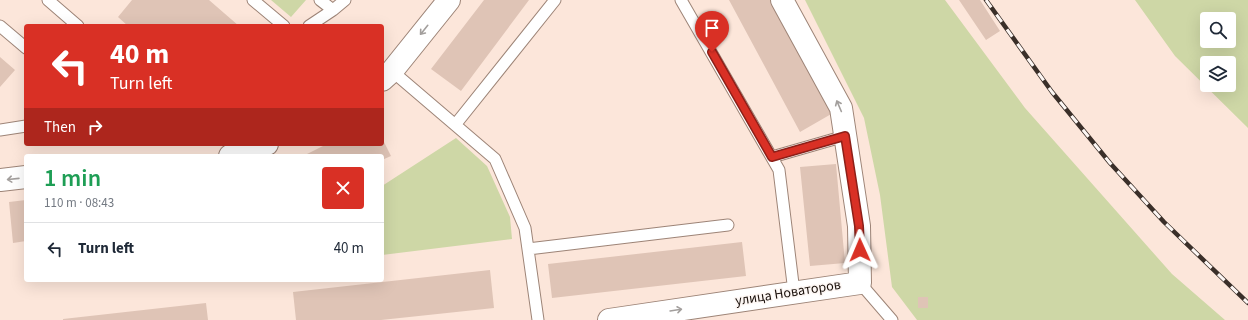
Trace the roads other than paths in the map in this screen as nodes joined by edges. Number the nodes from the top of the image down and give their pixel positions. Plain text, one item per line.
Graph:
1 (48, 0) edge
2 (253, 0) edge
3 (320, 0) edge
4 (345, 0) edge
5 (449, 0) edge
6 (555, 0) edge
7 (681, 0) edge
8 (782, 0) edge
9 (333, 10) junction
10 (76, 24) edge
11 (282, 24) edge
12 (312, 24) edge
13 (0, 26) edge
14 (24, 46) edge
15 (387, 76) edge
16 (455, 125) junction
17 (24, 126) edge
18 (0, 130) edge
19 (845, 136) junction
20 (261, 146) edge
21 (236, 154) edge
22 (772, 157) junction
23 (24, 177) edge
24 (0, 180) edge
25 (728, 226) dead end
26 (528, 249) junction
27 (860, 282) junction
28 (794, 292) junction
29 (538, 320) edge
30 (616, 320) edge
31 (892, 320) edge

1 - 10 lane
2 - 11 lane
3 - 9 lane
4 - 9 lane
5 -> 15 street
6 - 16 lane
7 - 22 lane
19 -> 8 street, улица Новаторов
9 - 12 lane
13 - 14 lane
15 - 16 lane
16 - 26 lane
17 - 18 lane
19 - 22 lane
19 - 27 street, улица Новаторов
20 - 21 street
22 - 28 lane
23 -> 24 street
25 - 26 lane
26 - 29 lane
27 - 28 street, улица Новаторов
27 - 31 lane
30 -> 28 street, улица Новаторов

